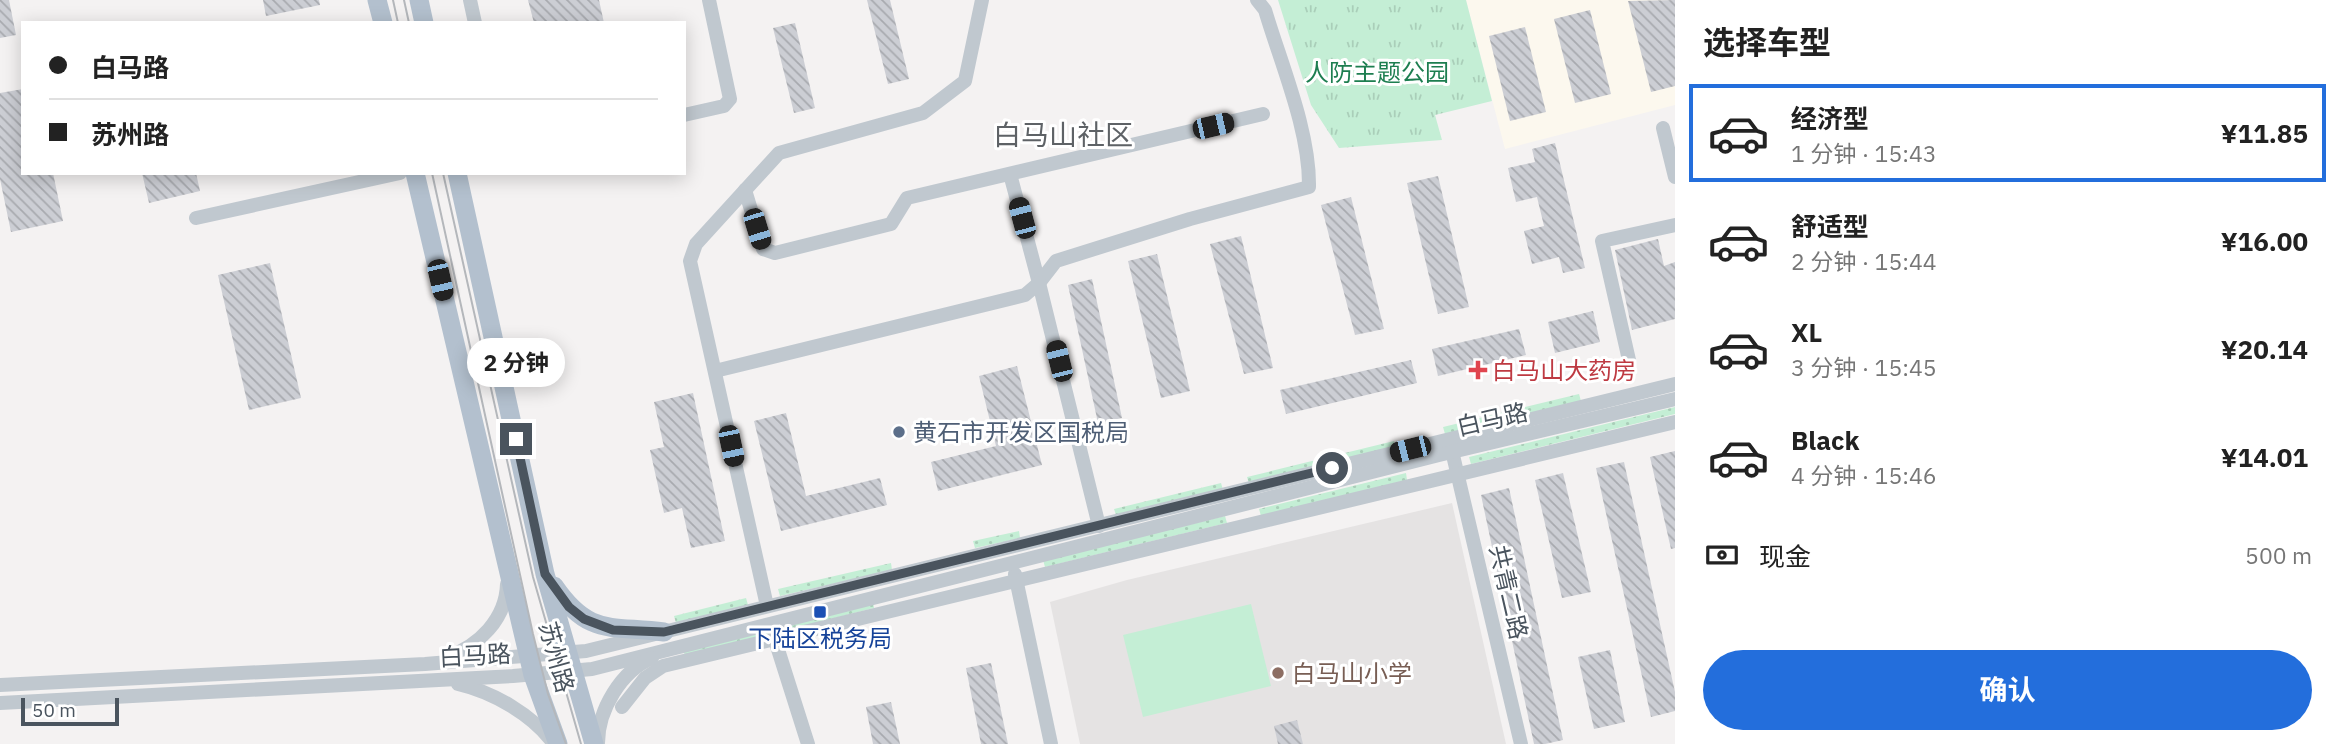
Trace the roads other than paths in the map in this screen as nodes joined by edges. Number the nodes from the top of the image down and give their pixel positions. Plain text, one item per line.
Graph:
1 (377, 0) edge
2 (419, 0) edge
3 (470, 0) edge
4 (709, 0) edge
5 (982, 0) edge
6 (1257, 0) edge
7 (382, 21) edge
8 (424, 21) edge
9 (475, 21) edge
10 (1263, 114) dead end
11 (686, 115) edge
12 (1663, 128) dead end
13 (1010, 174) junction
14 (391, 175) edge
15 (415, 175) edge
16 (457, 175) edge
17 (1675, 177) edge
18 (746, 190) junction
19 (196, 218) dead end
20 (1675, 225) edge
21 (1040, 283) junction
22 (1629, 360) dead end
23 (715, 372) junction
24 (1675, 384) edge
25 (1675, 398) edge
26 (1675, 422) edge
27 (1452, 452) junction
28 (1458, 475) junction
29 (1099, 526) junction
30 (1013, 565) junction
31 (508, 572) junction
32 (545, 574) junction
33 (1016, 581) junction
34 (767, 606) junction
35 (664, 632) junction
36 (775, 640) junction
37 (683, 645) junction
38 (425, 664) junction
39 (570, 664) junction
40 (531, 666) junction
41 (426, 681) junction
42 (0, 685) edge
43 (0, 703) edge
44 (622, 707) dead end
45 (556, 744) edge
46 (596, 744) edge
47 (808, 744) edge
48 (1051, 744) edge
49 (1521, 744) edge

1 - 7 main road
2 - 8 main road
3 - 9 street
4 - 11 street
5 - 18 street
6 - 21 street
10 - 13 street
12 - 17 street
13 - 18 street
13 - 21 street
14 - 19 street
15 - 31 main road, 苏州路
16 - 32 main road, 苏州路
18 - 23 street
20 - 22 street
21 - 23 street
21 - 29 street
23 - 34 street
24 - 29 street, 白马路
25 - 27 street, 白马路
26 - 28 street
27 - 28 street, 共青二路
27 - 30 street, 白马路
28 - 33 street
28 - 49 street, 共青二路
29 - 34 street, 白马路
30 - 33 street
30 - 37 street, 白马路
31 - 38 street
31 - 40 main road, 苏州路
32 - 35 main road
32 - 39 main road, 苏州路
33 - 36 street
33 - 48 street
34 - 35 street, 白马路
35 - 39 street, 白马路
36 - 44 street
36 - 47 street
37 - 39 street, 白马路
37 - 46 street
38 - 40 street, 白马路
38 - 42 street, 白马路
39 - 40 street, 白马路
39 - 46 main road, 苏州路
40 - 41 street, 白马路
40 - 45 main road, 苏州路
41 - 43 street, 白马路
41 - 45 street

